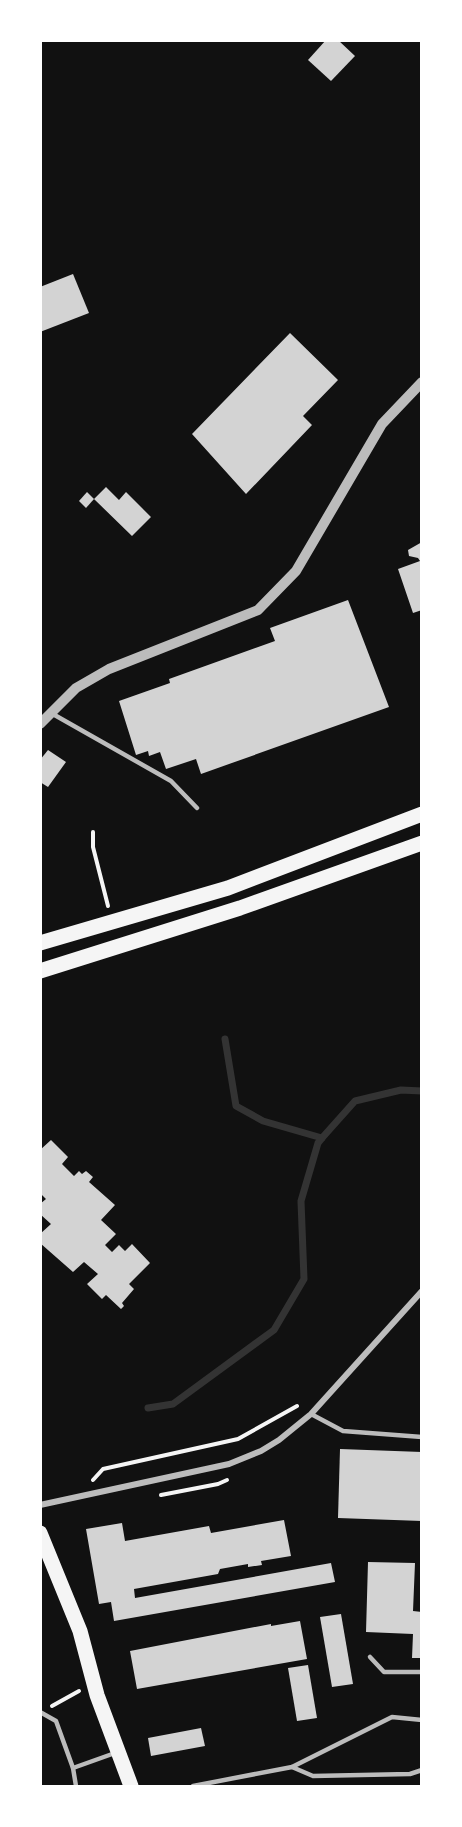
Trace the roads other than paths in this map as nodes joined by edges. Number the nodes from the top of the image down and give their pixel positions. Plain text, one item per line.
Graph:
1 (422, 382) edge
2 (51, 713) junction
3 (40, 724) edge
4 (197, 808) dead end
5 (422, 814) edge
6 (422, 843) edge
7 (40, 944) edge
8 (40, 971) edge
9 (422, 1291) edge
10 (311, 1414) junction
11 (422, 1437) edge
12 (40, 1505) edge
13 (40, 1533) edge
14 (370, 1657) dead end
15 (422, 1672) edge
16 (40, 1712) edge
17 (422, 1720) edge
18 (118, 1752) junction
19 (292, 1767) junction
20 (73, 1768) junction
21 (422, 1770) edge
22 (76, 1786) edge
23 (131, 1786) edge
24 (193, 1786) edge

1 - 2 street
2 - 3 street
2 - 4 lane
5 - 7 main road
6 - 8 main road
9 - 10 street
10 - 11 lane
10 - 12 street
13 - 18 main road
14 - 15 lane
16 - 20 lane
17 - 19 lane
18 - 20 lane
18 - 23 main road
19 - 21 lane
19 - 24 lane
20 - 22 lane

